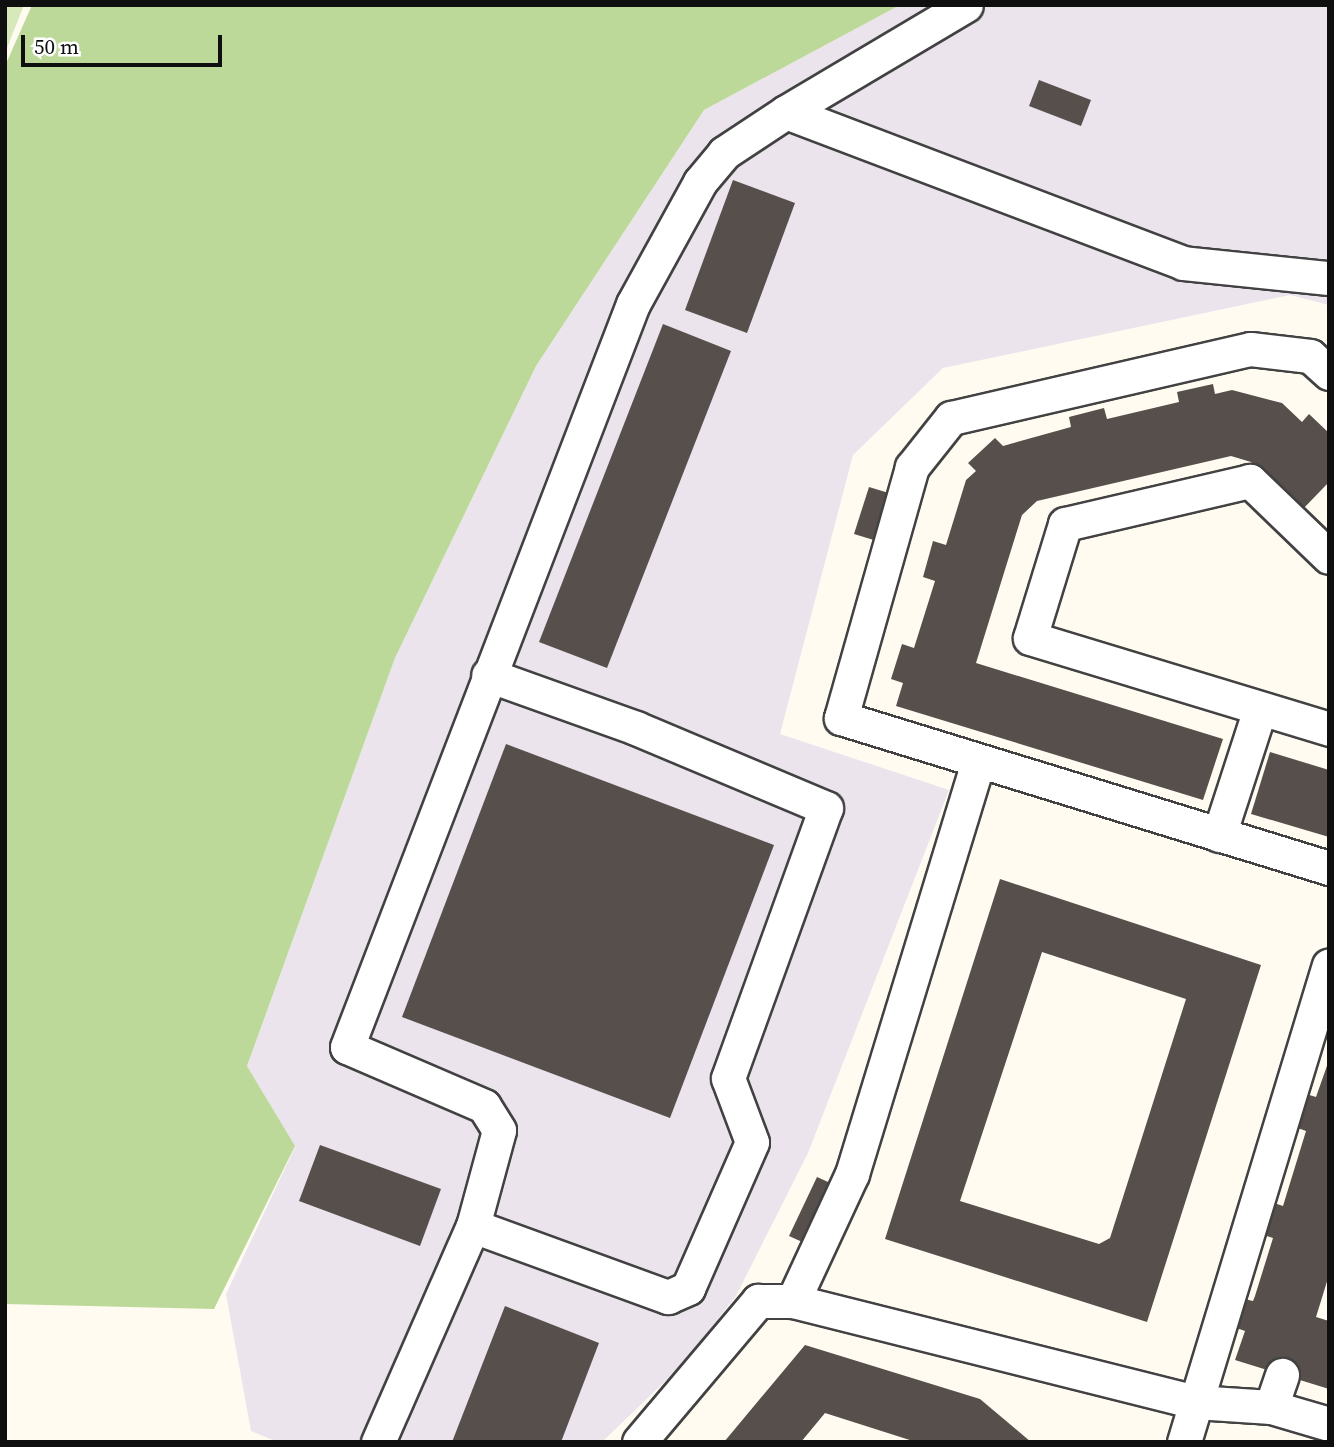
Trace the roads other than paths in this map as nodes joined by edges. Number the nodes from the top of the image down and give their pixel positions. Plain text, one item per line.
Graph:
1 (966, 5) edge
2 (786, 112) junction
3 (1329, 278) edge
4 (1329, 373) edge
5 (1324, 543) edge
6 (488, 675) junction
7 (1260, 709) junction
8 (1329, 729) edge
9 (978, 762) junction
10 (1219, 835) junction
11 (1329, 867) edge
12 (1329, 966) edge
13 (473, 1226) junction
14 (793, 1301) junction
15 (1282, 1375) dead end
16 (1195, 1402) junction
17 (1271, 1407) junction
18 (1329, 1424) edge
19 (379, 1442) edge
20 (639, 1442) edge
21 (1184, 1442) edge

1 - 2 lane
2 - 3 lane
2 - 6 lane
4 - 9 lane
5 - 7 lane
6 - 13 lane
6 - 13 lane
7 - 8 lane
7 - 10 lane
9 - 10 lane
9 - 14 lane
10 - 11 lane
12 - 16 lane
13 - 19 lane
14 - 16 lane
14 - 20 lane
15 - 17 lane
16 - 17 lane
16 - 21 lane
17 - 18 lane

